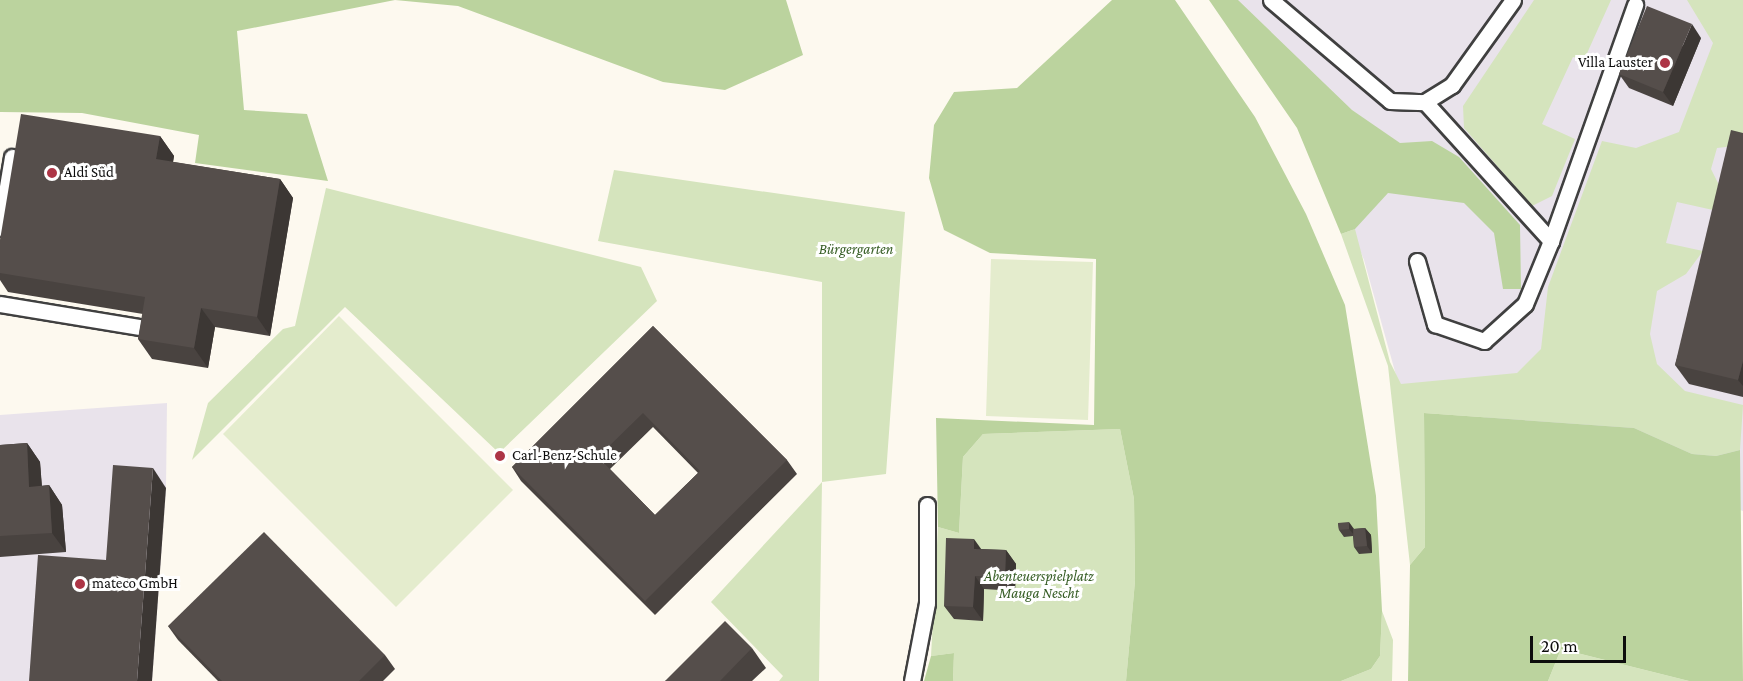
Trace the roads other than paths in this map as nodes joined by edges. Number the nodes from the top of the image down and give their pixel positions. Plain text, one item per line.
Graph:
1 (1271, 0) edge
2 (1513, 0) edge
3 (1635, 5) dead end
4 (1425, 102) junction
5 (12, 157) edge
6 (0, 228) edge
7 (1551, 241) junction
8 (1417, 261) dead end
9 (0, 304) edge
10 (157, 330) edge
11 (927, 505) dead end
12 (912, 681) edge

1 - 4 lane
2 - 4 lane
3 - 7 lane
4 - 7 lane
5 - 6 lane
7 - 8 lane
9 - 10 lane
11 - 12 lane

